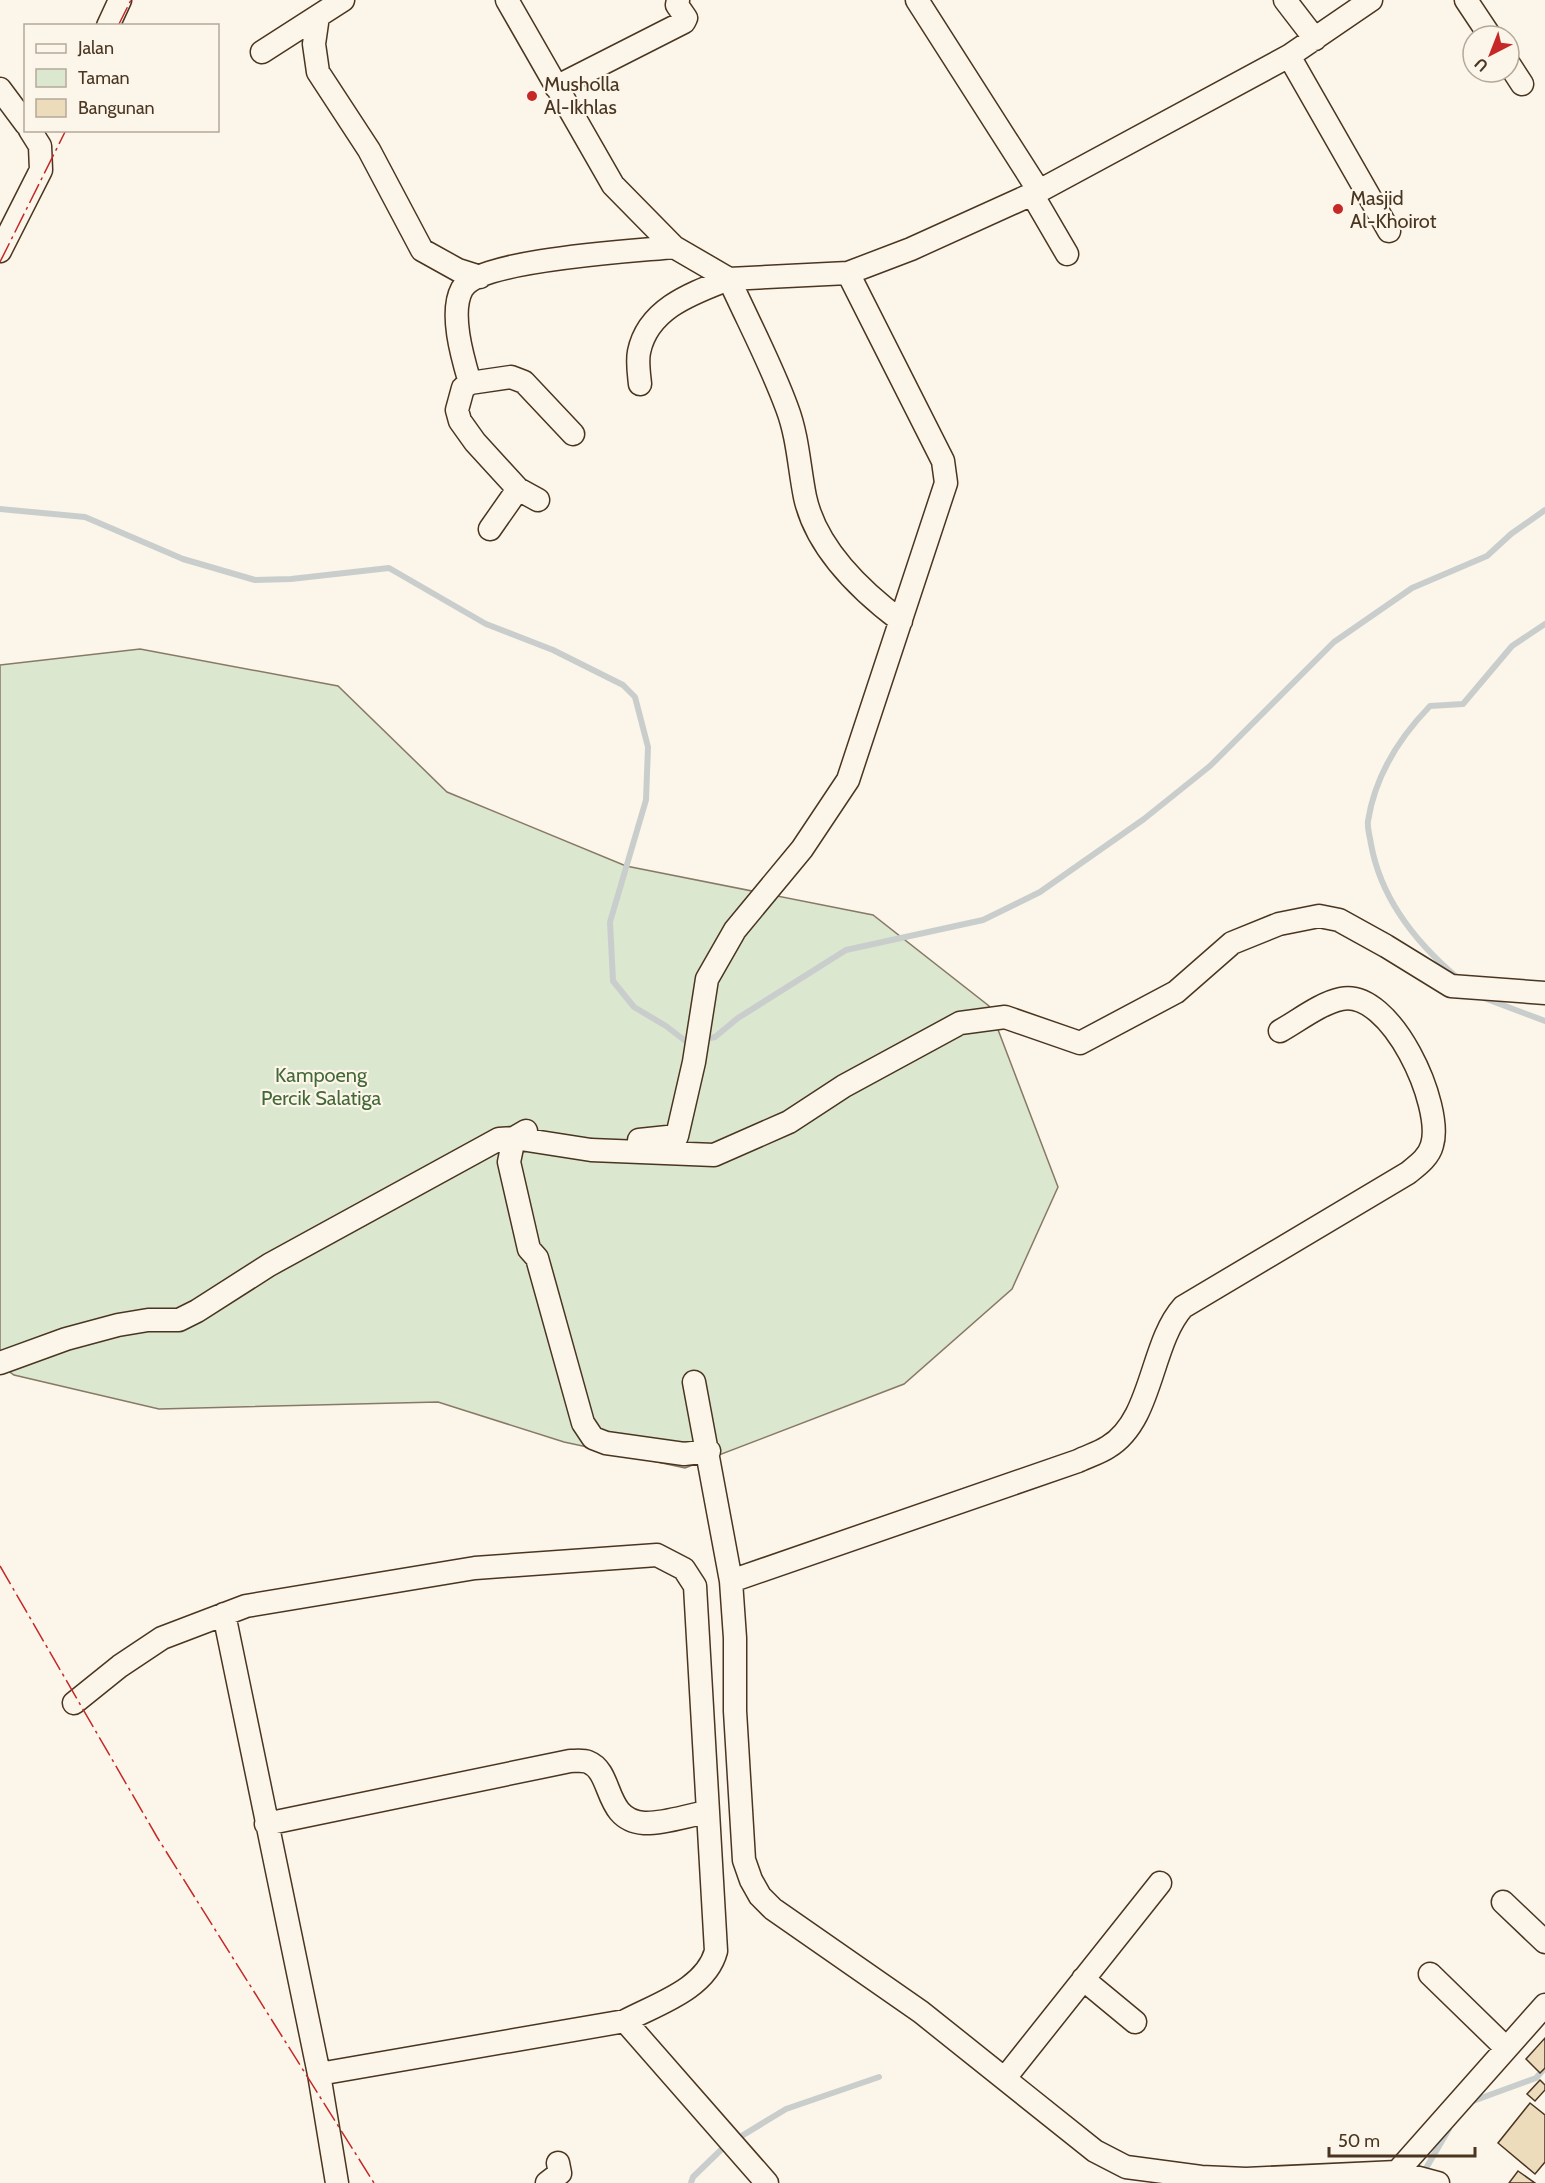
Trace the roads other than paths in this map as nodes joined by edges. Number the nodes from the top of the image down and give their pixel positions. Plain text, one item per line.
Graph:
1 (120, 0) edge
2 (507, 0) edge
3 (678, 0) edge
4 (917, 0) edge
5 (1286, 0) edge
6 (1371, 0) edge
7 (1466, 0) edge
8 (328, 6) edge
9 (109, 24) edge
10 (1482, 24) edge
11 (1315, 39) junction
12 (262, 51) dead end
13 (1289, 56) junction
14 (556, 87) junction
15 (0, 89) edge
16 (24, 121) edge
17 (31, 132) edge
18 (54, 132) edge
19 (43, 155) junction
20 (1035, 192) junction
21 (1389, 231) dead end
22 (674, 247) junction
23 (0, 251) edge
24 (1067, 254) dead end
25 (848, 273) junction
26 (480, 277) junction
27 (729, 279) junction
28 (470, 383) junction
29 (640, 384) dead end
30 (573, 434) dead end
31 (518, 489) junction
32 (538, 500) dead end
33 (490, 529) dead end
34 (901, 621) junction
35 (1545, 993) edge
36 (1280, 1031) dead end
37 (514, 1138) junction
38 (0, 1363) edge
39 (694, 1382) dead end
40 (709, 1451) junction
41 (731, 1581) junction
42 (224, 1614) junction
43 (74, 1703) dead end
44 (708, 1812) junction
45 (266, 1824) junction
46 (1160, 1883) dead end
47 (1503, 1902) dead end
48 (1545, 1942) edge
49 (1430, 1974) dead end
50 (1083, 1979) junction
51 (1545, 2006) edge
52 (625, 2021) junction
53 (1135, 2022) dead end
54 (1506, 2048) junction
55 (319, 2074) junction
56 (1005, 2078) junction
57 (558, 2163) dead end
58 (760, 2175) edge
59 (1419, 2177) edge
60 (337, 2183) edge
61 (547, 2183) edge

1 - 9 street
2 - 14 street
3 - 14 street
4 - 20 street
5 - 11 street
6 - 11 street
7 - 10 street
8 - 12 street
8 - 26 street
11 - 13 street
13 - 20 street
13 - 21 street
14 - 22 street
15 - 16 street
17 - 19 street
18 - 19 street
19 - 23 street
20 - 24 street
20 - 25 street
22 - 26 street
22 - 27 street
25 - 27 street
25 - 34 street
26 - 28 street
27 - 29 street
27 - 34 street
28 - 30 street
28 - 31 street
31 - 32 street
31 - 33 street
34 - 37 street
35 - 37 street
36 - 41 street
37 - 38 street
37 - 40 street
39 - 40 street
40 - 41 street
41 - 56 street
42 - 43 street
42 - 44 street
42 - 45 street
44 - 45 street
44 - 52 street
45 - 55 street
46 - 50 street
47 - 48 street
49 - 54 street
50 - 53 street
50 - 56 street
51 - 54 street
52 - 55 street
52 - 58 street
54 - 59 street
55 - 60 street
56 - 59 street
57 - 61 street

